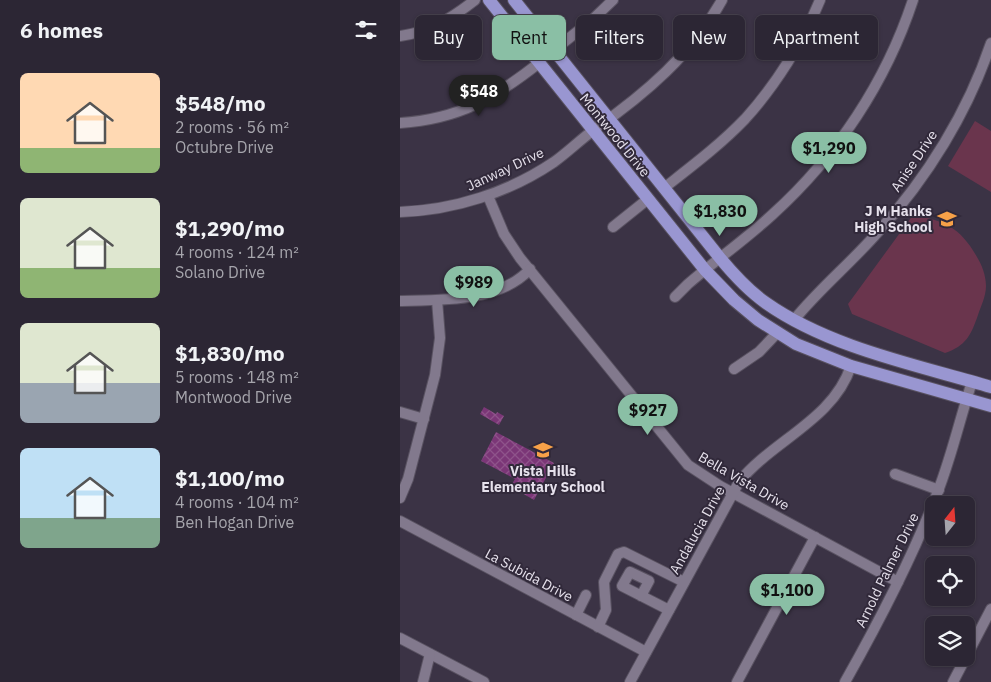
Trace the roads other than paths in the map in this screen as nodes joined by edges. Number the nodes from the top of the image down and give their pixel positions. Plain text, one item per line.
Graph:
1 (475, 0) edge
2 (489, 0) edge
3 (514, 0) edge
4 (613, 0) edge
5 (722, 0) edge
6 (820, 0) edge
7 (913, 0) edge
8 (526, 15) edge
9 (400, 36) edge
10 (566, 41) edge
11 (991, 43) edge
12 (562, 60) edge
13 (539, 63) junction
14 (608, 120) junction
15 (400, 124) edge
16 (593, 131) junction
17 (664, 188) junction
18 (488, 196) junction
19 (648, 199) junction
20 (400, 212) edge
21 (614, 227) dead end
22 (720, 258) junction
23 (530, 269) junction
24 (705, 270) junction
25 (676, 297) dead end
26 (438, 300) junction
27 (400, 301) edge
28 (794, 320) junction
29 (777, 334) junction
30 (851, 366) junction
31 (734, 369) dead end
32 (972, 382) junction
33 (991, 387) edge
34 (967, 399) junction
35 (991, 406) edge
36 (400, 412) edge
37 (424, 419) junction
38 (896, 474) dead end
39 (939, 490) junction
40 (733, 492) junction
41 (400, 498) edge
42 (400, 521) edge
43 (816, 537) junction
44 (684, 582) junction
45 (898, 582) junction
46 (586, 595) dead end
47 (642, 596) dead end
48 (991, 609) edge
49 (669, 610) junction
50 (576, 614) junction
51 (598, 626) junction
52 (400, 638) edge
53 (646, 652) junction
54 (430, 654) junction
55 (423, 682) edge
56 (484, 682) edge
57 (630, 682) edge
58 (736, 682) edge
59 (845, 682) edge
60 (953, 682) edge

1 - 9 street
2 - 13 main road, Montwood Drive
3 - 8 main road, Montwood Drive
4 - 10 street
5 - 14 street, Janway Drive
6 - 17 street
7 - 22 street
11 - 28 street, Anise Drive
12 - 14 main road, Montwood Drive
13 - 15 street
13 - 16 main road, Montwood Drive
14 - 16 street, Janway Drive
14 - 17 main road, Montwood Drive
16 - 18 street, Janway Drive
16 - 19 main road, Montwood Drive
17 - 22 main road, Montwood Drive
18 - 20 street, Janway Drive
18 - 23 street, Bella Vista Drive
19 - 21 street
19 - 24 main road, Montwood Drive
22 - 24 street
22 - 28 main road, Montwood Drive
23 - 26 street
23 - 40 street, Bella Vista Drive
24 - 25 street
24 - 29 main road, Montwood Drive
26 - 27 street
26 - 37 street
28 - 32 main road, Montwood Drive
29 - 30 main road, Montwood Drive
29 - 31 street
30 - 34 main road, Montwood Drive
30 - 40 street, Andalucia Drive
32 - 33 main road, Montwood Drive
32 - 34 street, Arnold Palmer Drive
34 - 35 main road, Montwood Drive
34 - 39 street, Arnold Palmer Drive
36 - 37 street
37 - 41 street
38 - 39 street
39 - 45 street, Arnold Palmer Drive
40 - 43 street, Bella Vista Drive
40 - 44 street, Andalucia Drive
42 - 50 street, La Subida Drive
43 - 45 street, Bella Vista Drive
43 - 58 street
44 - 49 street, Andalucia Drive
44 - 51 street
45 - 59 street, Arnold Palmer Drive
46 - 50 street
47 - 49 street
48 - 60 street
49 - 53 street, Andalucia Drive
50 - 51 street, La Subida Drive
51 - 53 street, La Subida Drive
52 - 54 street
53 - 57 street, Andalucia Drive
54 - 55 street
54 - 56 street

